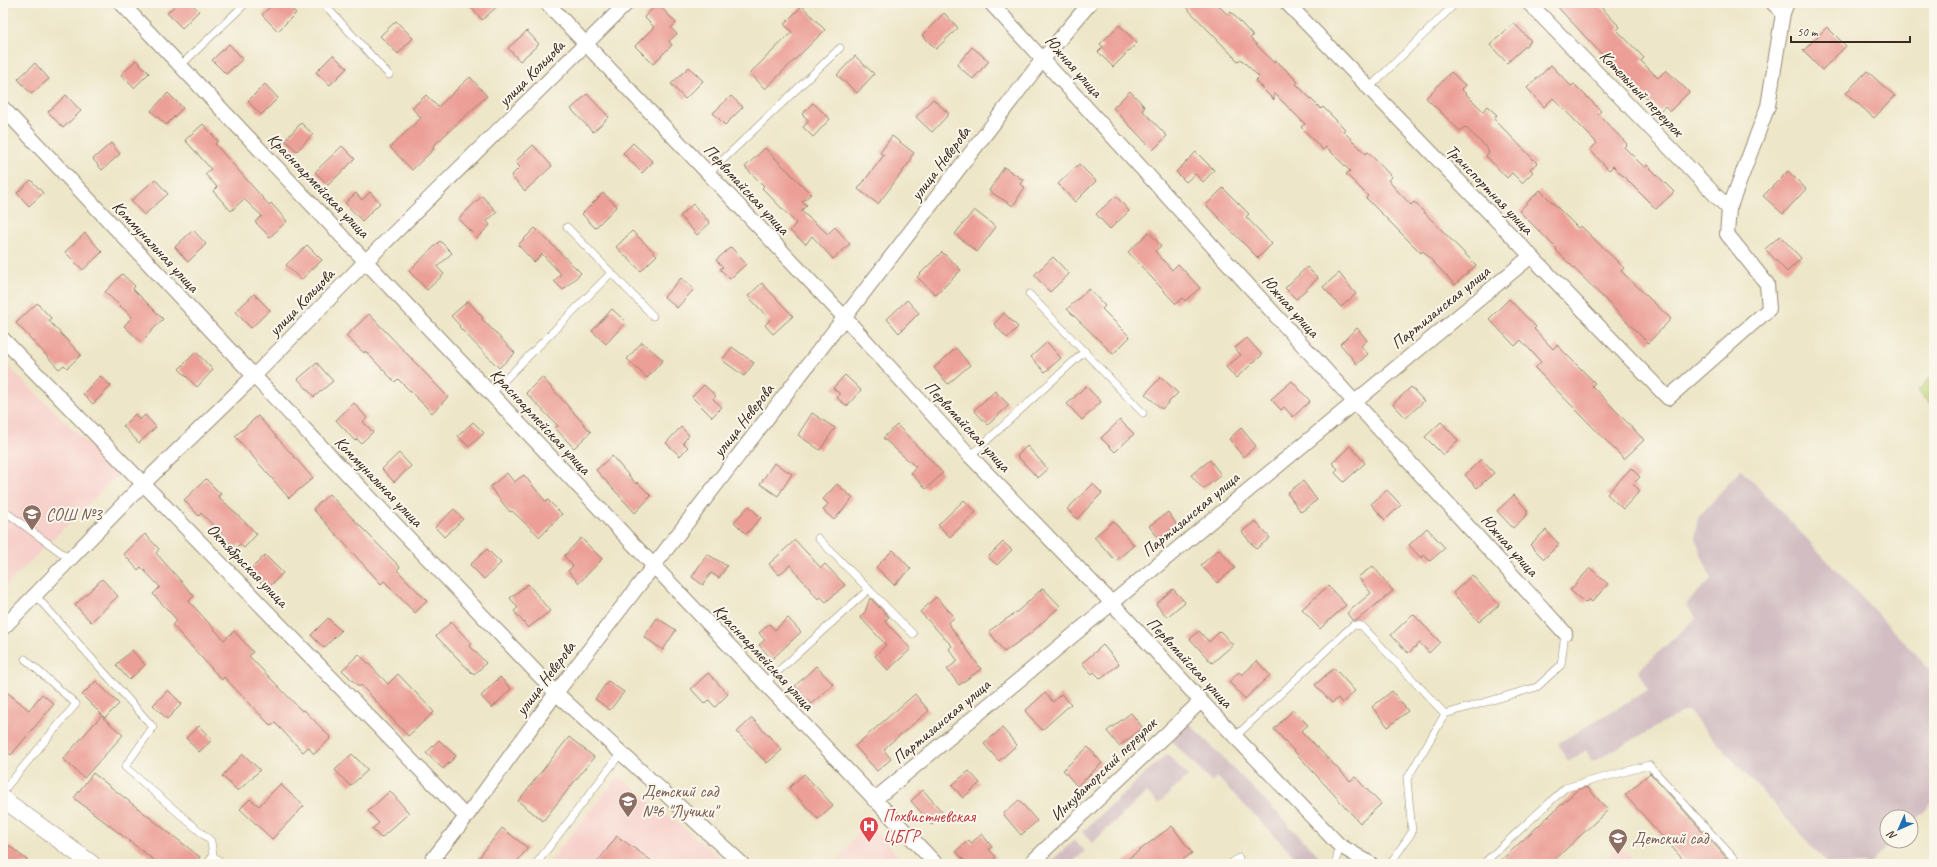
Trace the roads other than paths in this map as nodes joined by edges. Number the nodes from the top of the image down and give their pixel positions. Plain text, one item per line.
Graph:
1 (121, 3) edge
2 (246, 3) edge
3 (323, 3) edge
4 (547, 3) edge
5 (627, 3) edge
6 (991, 3) edge
7 (1090, 3) edge
8 (1287, 3) edge
9 (1456, 3) edge
10 (1529, 3) edge
11 (1773, 3) edge
12 (1785, 8) edge
13 (586, 45) junction
14 (840, 48) dead end
15 (1042, 59) junction
16 (180, 66) junction
17 (389, 75) dead end
18 (1369, 88) junction
19 (3, 108) edge
20 (708, 174) junction
21 (1729, 209) junction
22 (567, 227) dead end
23 (1530, 257) junction
24 (366, 261) junction
25 (611, 273) junction
26 (1029, 294) dead end
27 (652, 316) dead end
28 (844, 318) junction
29 (3, 339) edge
30 (1084, 351) junction
31 (254, 376) junction
32 (491, 394) junction
33 (1354, 401) junction
34 (1143, 413) dead end
35 (970, 456) junction
36 (144, 483) junction
37 (4, 513) edge
38 (818, 538) dead end
39 (70, 560) junction
40 (653, 566) junction
41 (869, 589) junction
42 (36, 596) junction
43 (1112, 603) junction
44 (3, 628) edge
45 (1565, 633) joint
46 (913, 634) dead end
47 (25, 659) dead end
48 (764, 684) junction
49 (556, 692) junction
50 (1201, 701) junction
51 (1445, 714) junction
52 (1235, 737) junction
53 (621, 753) junction
54 (3, 791) edge
55 (3, 799) edge
56 (874, 800) junction
57 (466, 818) junction
58 (1339, 845) junction
59 (213, 856) junction
60 (1239, 858) dead end
61 (92, 864) edge
62 (207, 864) edge
63 (223, 864) edge
64 (429, 864) edge
65 (536, 864) edge
66 (742, 864) edge
67 (936, 864) edge
68 (1030, 864) edge
69 (1230, 864) edge
70 (1336, 864) edge
71 (1371, 864) edge
72 (1390, 864) edge
73 (1483, 864) edge
74 (1739, 864) edge

1 - 16 street, Красноармейская улица
2 - 16 lane
3 - 17 lane
4 - 13 street, Первомайская улица
5 - 13 street, улица Кольцова
6 - 15 street, Южная улица
7 - 15 street, улица Неверова
8 - 18 street, Транспортная улица
9 - 18 lane
10 - 21 street, Котельный переулок
11 - 12 street
12 - 21 street
13 - 20 street, Первомайская улица
13 - 24 street, улица Кольцова
14 - 20 lane
15 - 28 street, улица Неверова
15 - 33 street, Южная улица
16 - 24 street, Красноармейская улица
18 - 23 street, Транспортная улица
19 - 31 street, Коммунальная улица
20 - 28 street, Первомайская улица
21 - 23 street, Транспортная улица
22 - 25 lane
23 - 33 street, Партизанская улица
24 - 31 street, улица Кольцова
24 - 32 street, Красноармейская улица
25 - 27 lane
25 - 32 lane
26 - 30 lane
28 - 35 street, Первомайская улица
28 - 40 street, улица Неверова
29 - 36 street, Октябрьская улица
30 - 34 lane
30 - 35 lane
31 - 36 street, улица Кольцова
31 - 49 street, Коммунальная улица
32 - 40 street, Красноармейская улица
33 - 43 street, Партизанская улица
33 - 45 street, Южная улица
35 - 43 street, Первомайская улица
36 - 39 street, улица Кольцова
36 - 57 street, Октябрьская улица
37 - 39 lane
38 - 41 lane
39 - 42 street, улица Кольцова
40 - 48 street, Красноармейская улица
40 - 49 street, улица Неверова
41 - 46 lane
41 - 48 lane
42 - 44 street, улица Кольцова
42 - 59 lane
43 - 50 street, Первомайская улица
43 - 56 street, Партизанская улица
45 - 51 lane
47 - 54 lane
48 - 56 street, Красноармейская улица
49 - 53 street, Коммунальная улица
49 - 57 street, улица Неверова
50 - 52 street, Первомайская улица
50 - 68 street, Инкубаторский переулок
51 - 52 lane
51 - 72 lane
52 - 58 street, Первомайская улица
53 - 65 lane
53 - 66 street, Коммунальная улица
55 - 61 street
56 - 67 street, Красноармейская улица
57 - 64 street, улица Неверова
58 - 70 lane
58 - 71 street, Первомайская улица
59 - 62 lane
59 - 63 lane
60 - 69 lane
73 - 74 lane

